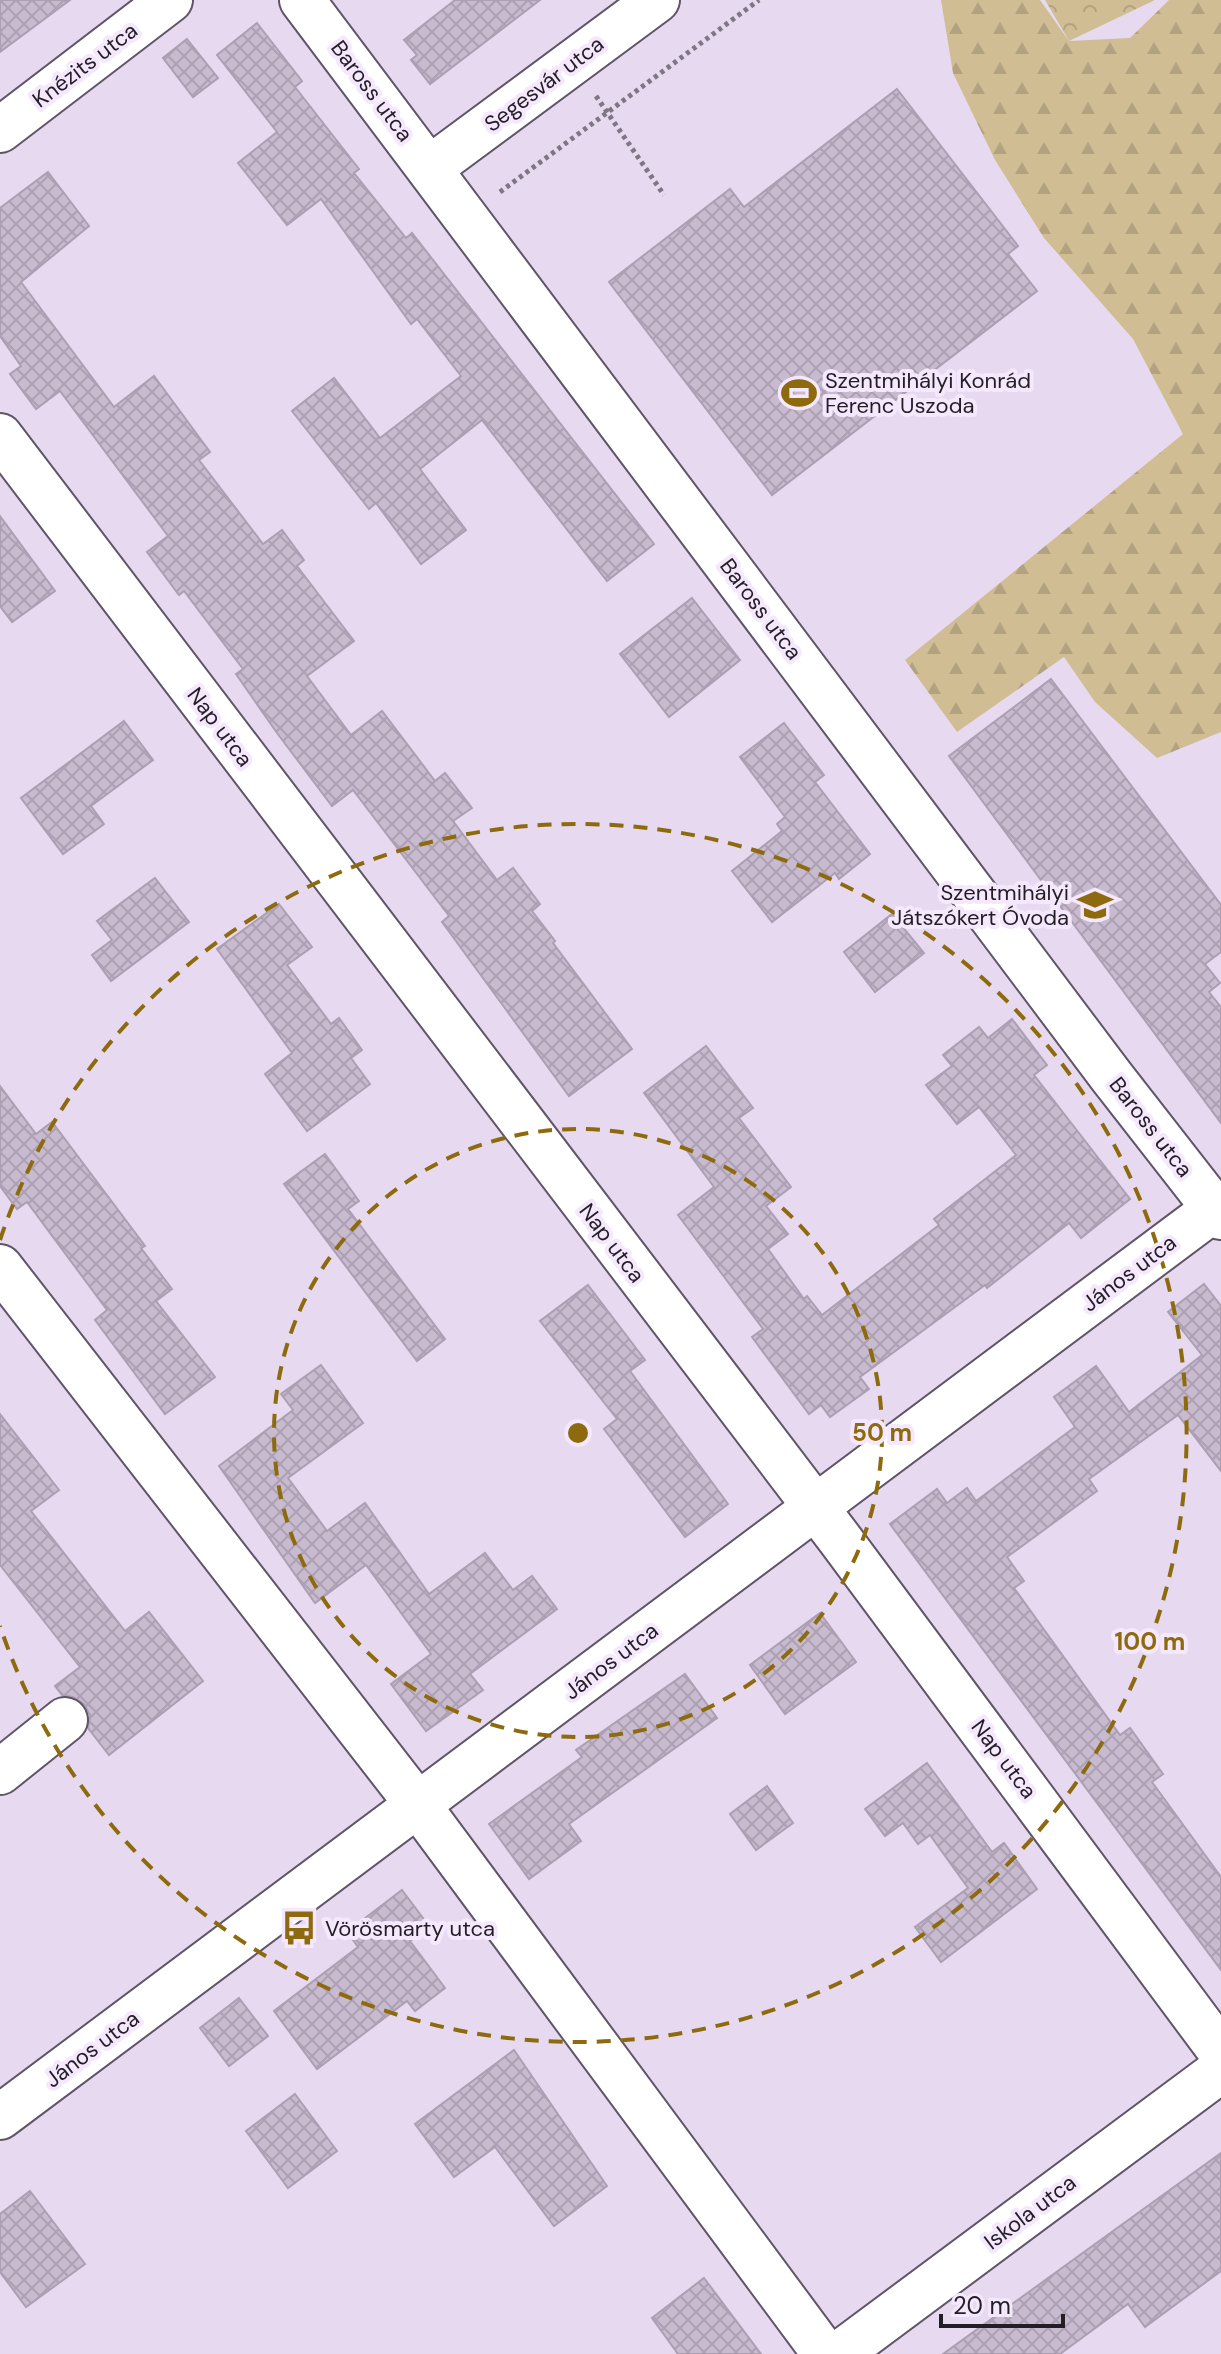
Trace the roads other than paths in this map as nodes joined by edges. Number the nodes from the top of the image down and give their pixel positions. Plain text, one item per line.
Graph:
1 (170, 0) edge
2 (302, 0) edge
3 (657, 0) edge
4 (0, 130) edge
5 (430, 168) junction
6 (0, 436) edge
7 (1219, 1210) edge
8 (0, 1267) edge
9 (815, 1509) junction
10 (65, 1720) dead end
11 (0, 1772) edge
12 (418, 1805) junction
13 (1221, 2052) edge
14 (1221, 2070) edge
15 (0, 2117) edge
16 (825, 2354) edge
17 (839, 2354) edge

1 - 4 street, Knézits utca
2 - 5 street, Baross utca
3 - 5 street, Segesvár utca
5 - 7 street, Baross utca
6 - 9 street, Nap utca
7 - 9 street, János utca
8 - 12 street
9 - 12 street, János utca
9 - 13 street, Nap utca
10 - 11 street
12 - 15 street, János utca
12 - 16 street
14 - 17 street, Iskola utca

